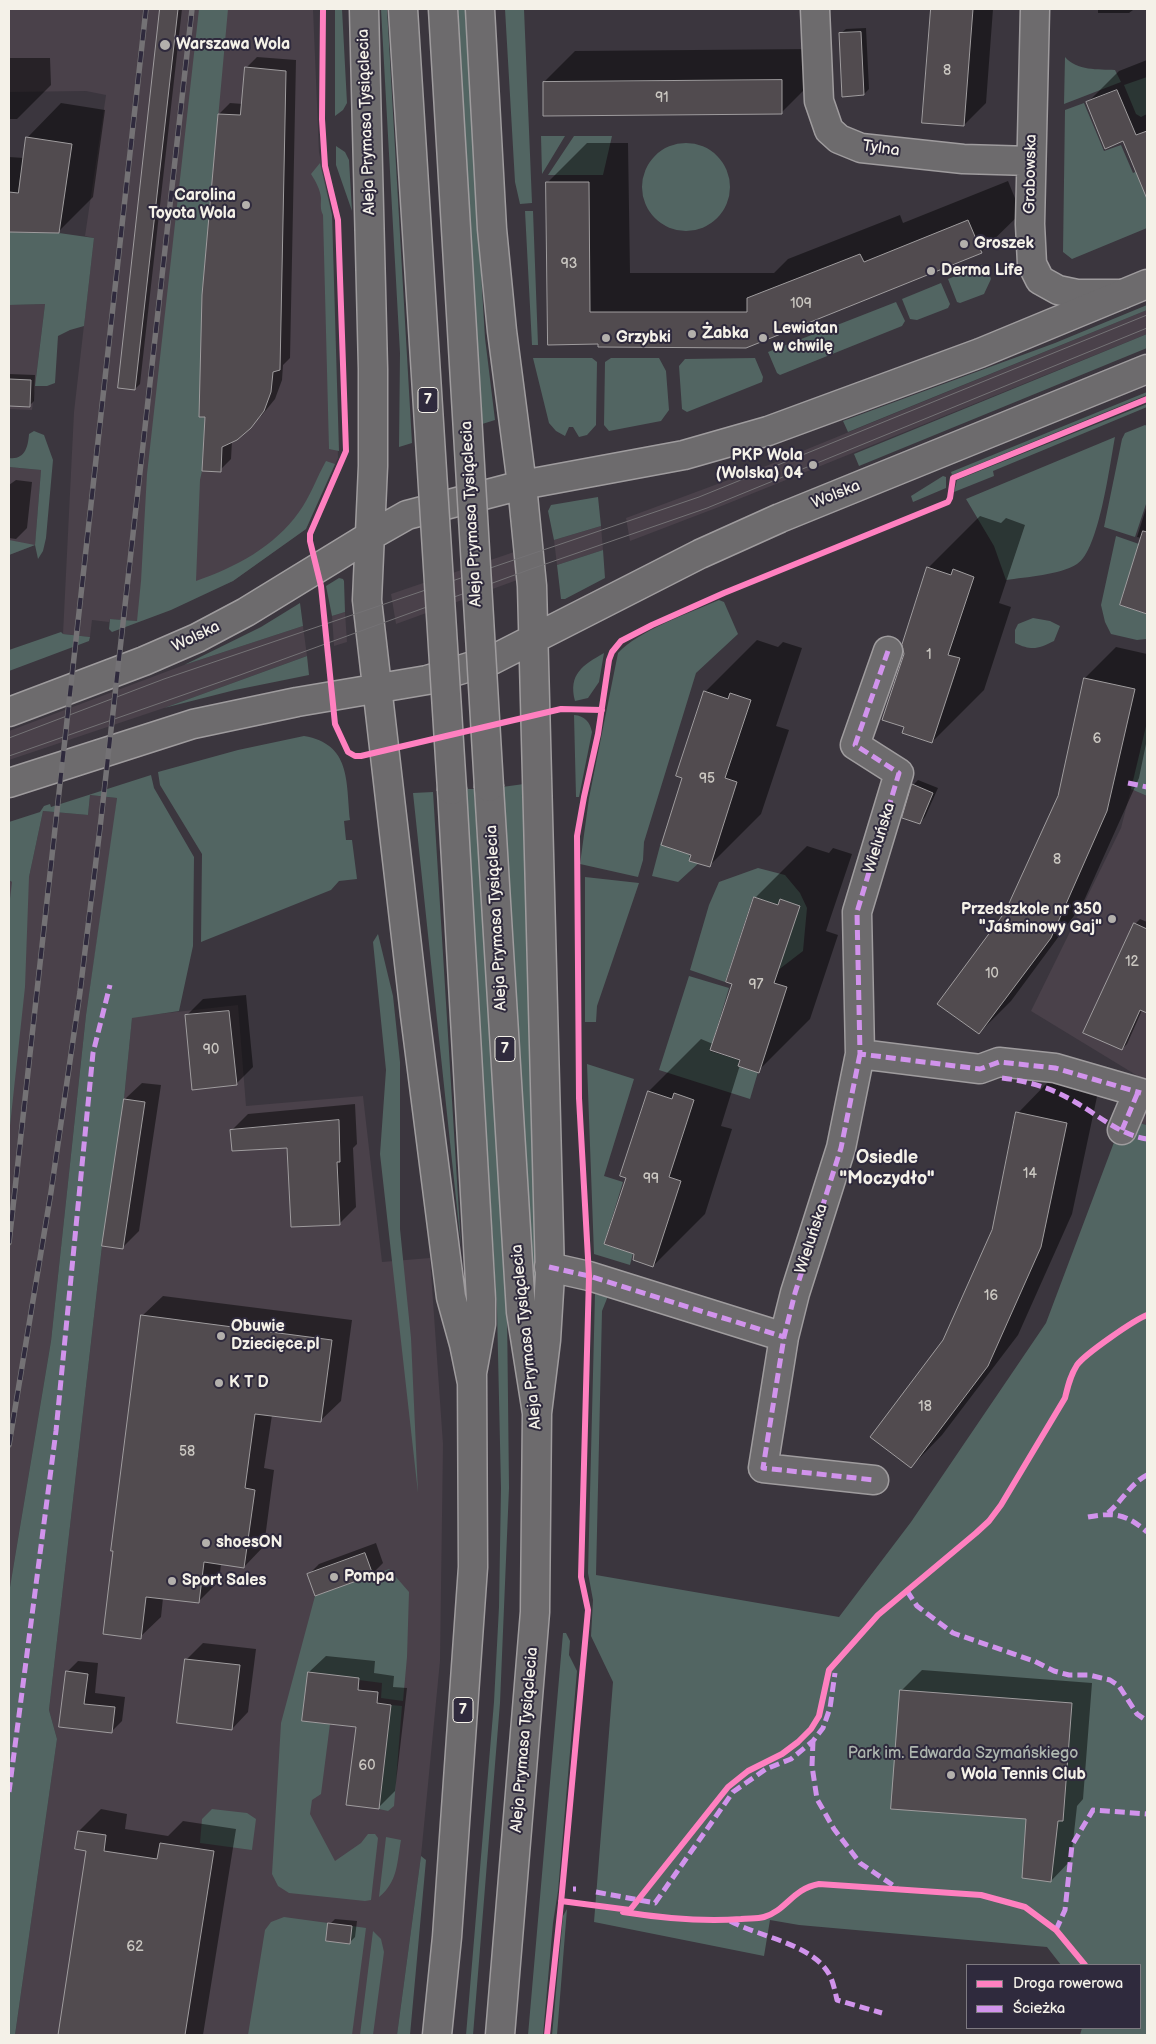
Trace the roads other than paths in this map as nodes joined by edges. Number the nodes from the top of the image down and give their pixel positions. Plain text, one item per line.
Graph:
1 (364, 9) edge
2 (403, 9) edge
3 (443, 9) edge
4 (480, 9) edge
5 (815, 9) edge
6 (1035, 9) edge
7 (1031, 161) junction
8 (1135, 289) edge
9 (1147, 369) edge
10 (522, 484) junction
11 (370, 536) junction
12 (532, 639) junction
13 (888, 651) dead end
14 (377, 688) junction
15 (9, 712) edge
16 (9, 783) edge
17 (860, 1054) junction
18 (1122, 1130) dead end
19 (549, 1267) junction
20 (784, 1336) junction
21 (472, 1384) junction
22 (537, 1413) junction
23 (874, 1480) dead end
24 (437, 2035) edge
25 (500, 2035) edge

1 - 11 main road, Aleja Prymasa Tysiąclecia
2 - 21 main road, 7, bridge
3 - 22 main road, Aleja Prymasa Tysiąclecia / 7, bridge
4 - 10 main road
5 - 7 main road, Tylna
6 - 7 main road, Grabowska
7 - 8 main road, Grabowska
8 - 10 main road
9 - 12 main road, Wolska
10 - 11 main road, Wolska
10 - 12 main road
11 - 14 main road, Aleja Prymasa Tysiąclecia
11 - 15 main road, Wolska
12 - 14 main road, Wolska
12 - 19 main road
13 - 17 main road, Wieluńska
14 - 16 main road
14 - 21 main road, Aleja Prymasa Tysiąclecia
17 - 18 main road
17 - 20 main road, Wieluńska
19 - 20 main road
19 - 22 main road
20 - 23 main road, Wieluńska
21 - 24 main road, 7
22 - 25 main road, Aleja Prymasa Tysiąclecia / 7

